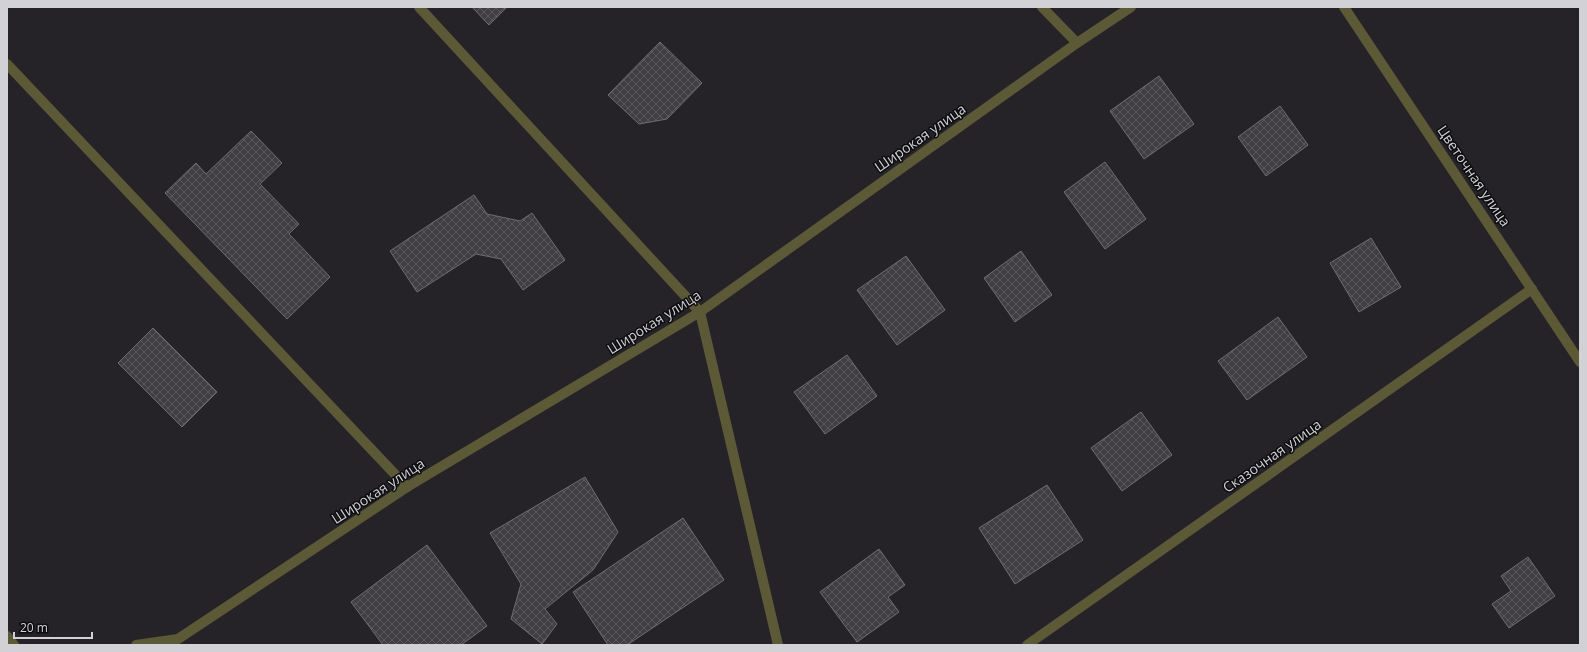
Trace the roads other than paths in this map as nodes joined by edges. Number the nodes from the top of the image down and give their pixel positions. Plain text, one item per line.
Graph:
1 (419, 7) edge
2 (1042, 7) edge
3 (1131, 7) edge
4 (1344, 7) edge
5 (1077, 43) junction
6 (7, 64) edge
7 (1532, 289) junction
8 (700, 312) junction
9 (1580, 362) edge
10 (407, 487) junction
11 (7, 636) edge
12 (14, 645) edge
13 (136, 645) edge
14 (778, 645) edge
15 (1027, 645) edge

1 - 8 street
2 - 5 street
3 - 5 street, Широкая улица
4 - 7 street, Цветочная улица
5 - 8 street, Широкая улица
6 - 10 street
7 - 9 street, Цветочная улица
7 - 15 street, Сказочная улица
8 - 10 street, Широкая улица
8 - 14 street
10 - 13 street, Широкая улица
11 - 12 street

